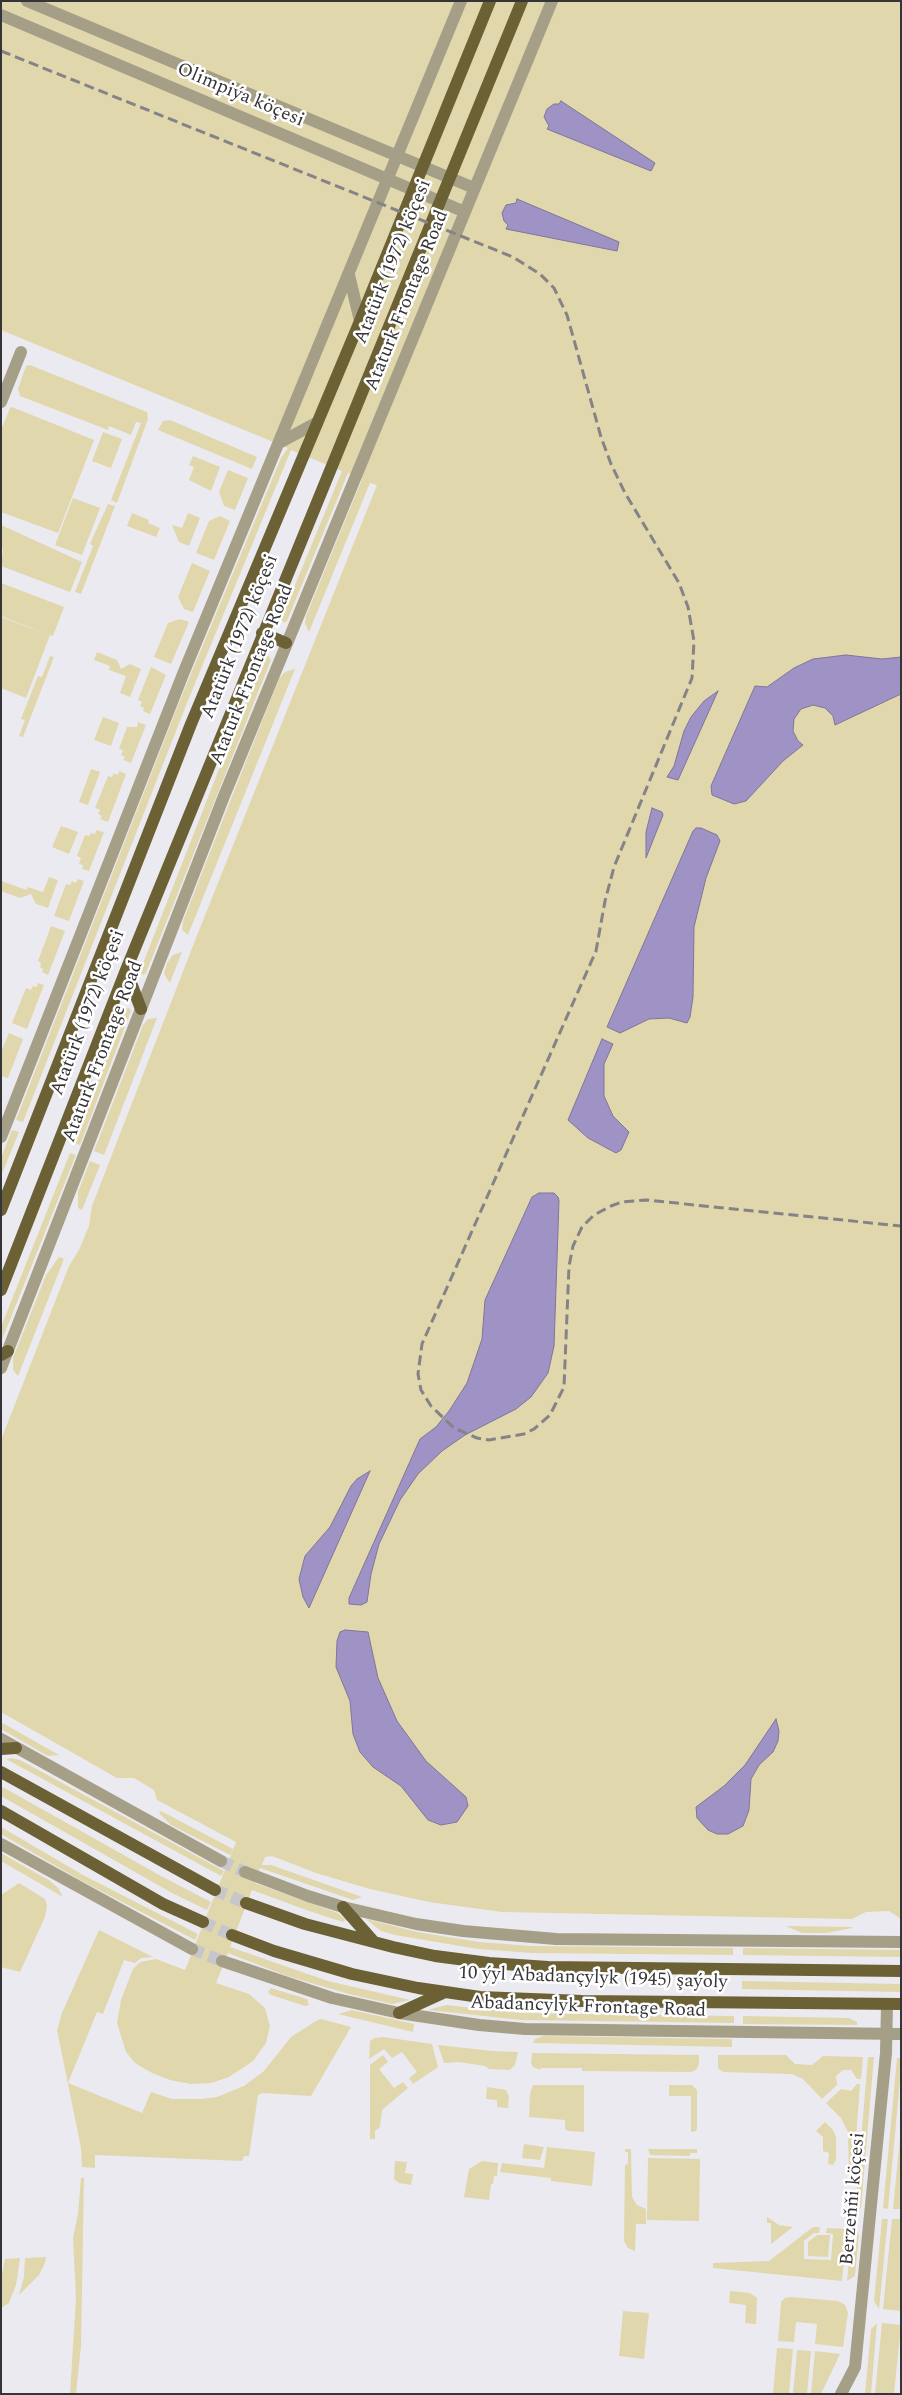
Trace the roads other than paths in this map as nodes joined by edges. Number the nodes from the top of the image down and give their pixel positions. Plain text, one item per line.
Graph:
1 (27, 1) edge
2 (461, 1) edge
3 (490, 1) edge
4 (522, 1) edge
5 (552, 1) edge
6 (1, 15) edge
7 (396, 157) junction
8 (421, 166) junction
9 (449, 178) junction
10 (388, 179) junction
11 (474, 188) junction
12 (412, 189) junction
13 (439, 201) junction
14 (465, 212) junction
15 (349, 275) junction
16 (360, 321) junction
17 (21, 352) dead end
18 (1, 402) edge
19 (316, 423) junction
20 (279, 443) junction
21 (262, 633) junction
22 (286, 643) junction
23 (126, 970) junction
24 (142, 1009) junction
25 (1, 1137) edge
26 (1, 1210) edge
27 (1, 1290) edge
28 (4, 1353) edge
29 (1, 1368) edge
30 (1, 1739) edge
31 (1, 1748) edge
32 (16, 1748) junction
33 (1, 1772) edge
34 (1, 1811) edge
35 (1, 1844) edge
36 (221, 1861) tunnel mouth
37 (245, 1872) tunnel mouth
38 (215, 1890) tunnel mouth
39 (246, 1903) tunnel mouth
40 (343, 1907) junction
41 (203, 1922) tunnel mouth
42 (232, 1935) tunnel mouth
43 (374, 1942) junction
44 (901, 1942) edge
45 (192, 1949) tunnel mouth
46 (222, 1960) tunnel mouth
47 (901, 1971) edge
48 (445, 1992) junction
49 (887, 2004) junction
50 (901, 2004) edge
51 (399, 2013) junction
52 (887, 2034) junction
53 (901, 2034) edge
54 (841, 2394) edge

1 - 7 street, Olimpiýa köçesi
2 - 7 street
3 - 8 main road, Atatürk (1972) köçesi
4 - 9 main road, Atatürk (1972) köçesi
5 - 11 street, Ataturk Frontage Road
6 - 10 street, Olimpiýa köçesi
7 - 8 street, Olimpiýa köçesi
7 - 10 street
8 - 9 street, Olimpiýa köçesi
8 - 12 main road, Atatürk (1972) köçesi
9 - 11 street, Olimpiýa köçesi
9 - 13 main road, Atatürk (1972) köçesi
10 - 12 street, Olimpiýa köçesi
10 - 15 street
11 - 14 street, Ataturk Frontage Road
12 - 13 street, Olimpiýa köçesi
12 - 16 main road, Atatürk (1972) köçesi
13 - 14 street, Olimpiýa köçesi
13 - 21 main road, Atatürk (1972) köçesi
14 - 22 street, Ataturk Frontage Road
15 - 16 street
15 - 20 street
16 - 19 main road, Atatürk (1972) köçesi
17 - 18 street
19 - 20 street
19 - 26 main road, Atatürk (1972) köçesi
20 - 25 street
21 - 22 main road
21 - 23 main road, Atatürk (1972) köçesi
22 - 24 street, Ataturk Frontage Road
23 - 24 main road
23 - 27 main road, Atatürk (1972) köçesi
24 - 28 street, Ataturk Frontage Road
28 - 29 street, Ataturk Frontage Road
30 - 32 street
31 - 32 main road
32 - 36 street
33 - 38 main road
34 - 41 main road
35 - 45 street
37 - 40 street
39 - 43 main road, 10 ýyl Abadançylyk (1945) şaýoly
40 - 43 main road
40 - 44 street
42 - 48 main road, 10 ýyl Abadançylyk (1945) şaýoly
43 - 47 main road, 10 ýyl Abadançylyk (1945) şaýoly
46 - 51 street, Abadancylyk Frontage Road
48 - 49 main road, 10 ýyl Abadançylyk (1945) şaýoly
48 - 51 main road
49 - 50 main road, 10 ýyl Abadançylyk (1945) şaýoly
49 - 52 street, Berzeňňi köçesi
51 - 52 street, Abadancylyk Frontage Road
52 - 53 street, Abadancylyk Frontage Road
52 - 54 street, Berzeňňi köçesi

